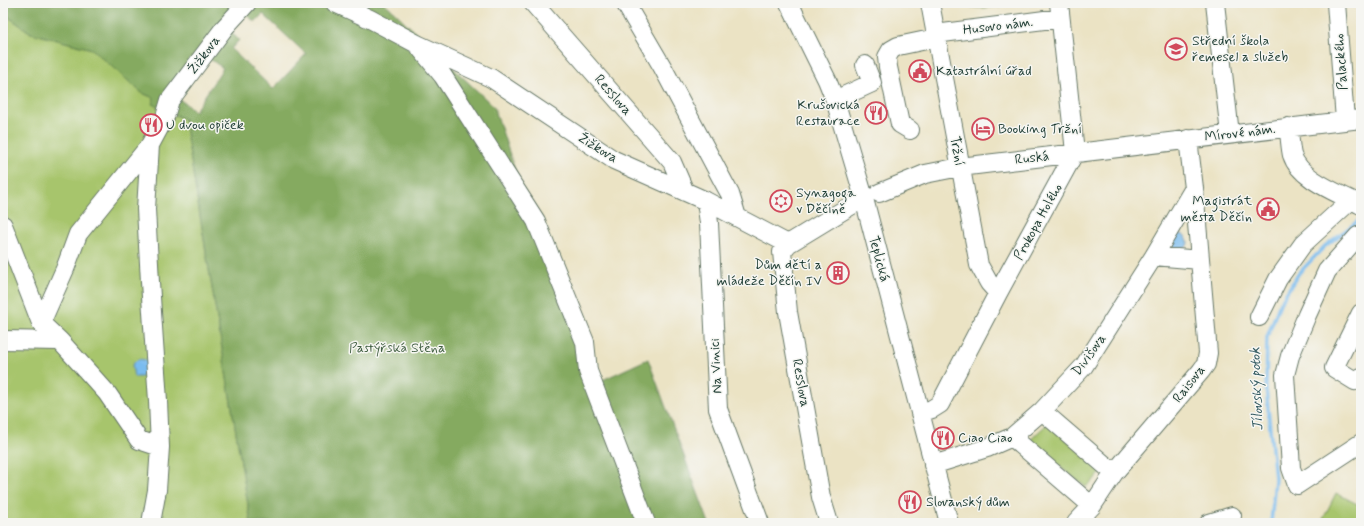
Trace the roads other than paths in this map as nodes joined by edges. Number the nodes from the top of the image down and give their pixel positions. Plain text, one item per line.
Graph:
1 (247, 3) edge
2 (335, 3) edge
3 (533, 3) edge
4 (625, 3) edge
5 (930, 3) edge
6 (1215, 3) edge
7 (1336, 3) edge
8 (791, 4) edge
9 (1059, 10) edge
10 (936, 36) junction
11 (417, 44) junction
12 (865, 65) dead end
13 (835, 100) junction
14 (1353, 119) edge
15 (1288, 127) junction
16 (910, 130) dead end
17 (1230, 134) junction
18 (1188, 139) junction
19 (150, 145) junction
20 (1076, 152) junction
21 (960, 167) junction
22 (1194, 188) junction
23 (685, 192) junction
24 (871, 196) junction
25 (706, 201) junction
26 (1357, 203) edge
27 (737, 217) junction
28 (3, 225) edge
29 (1361, 235) edge
30 (788, 244) junction
31 (1154, 256) junction
32 (1200, 260) junction
33 (998, 293) junction
34 (1361, 313) edge
35 (1260, 318) dead end
36 (41, 323) junction
37 (3, 340) edge
38 (60, 341) junction
39 (1361, 377) edge
40 (1042, 411) junction
41 (920, 413) junction
42 (1012, 437) junction
43 (1361, 443) edge
44 (160, 447) junction
45 (933, 465) junction
46 (1114, 473) junction
47 (1092, 506) junction
48 (1232, 516) dead end
49 (151, 523) edge
50 (646, 523) edge
51 (760, 523) edge
52 (829, 523) edge
53 (949, 523) edge
54 (1076, 523) edge
55 (1209, 523) edge

1 - 19 street, Žižkova
2 - 11 street, Žižkova
3 - 23 street, Resslova
4 - 27 street
5 - 10 street, Tržní
6 - 17 street
7 - 14 street, Palackého
8 - 13 street, Teplická
9 - 10 street, Husovo nám.
9 - 20 street
10 - 16 street, Husovo nám.
10 - 21 street, Tržní
11 - 23 street, Žižkova
11 - 50 street
12 - 13 street
13 - 24 street, Teplická
14 - 15 street
15 - 17 street, Mírové nám.
15 - 26 street, Mírové nám.
17 - 18 street, Mírové nám.
18 - 20 street, Ruská
18 - 22 street, Mírové nám.
19 - 36 street
19 - 44 street
20 - 21 street, Ruská
20 - 33 street, Prokopa Holého
21 - 24 street, Ruská
21 - 33 street, Tržní
22 - 31 street, Divišova
22 - 32 street, Raisova
23 - 25 street, Žižkova
24 - 30 street
24 - 41 street, Teplická
25 - 27 street, Žižkova
25 - 51 street, Na Vinici
26 - 35 street
27 - 30 street, Žižkova
28 - 36 street
29 - 43 street
30 - 52 street, Resslova
31 - 32 street
31 - 40 street, Divišova
32 - 46 street, Raisova
33 - 41 street, Prokopa Holého
34 - 39 street
36 - 38 street
37 - 38 street
38 - 44 street
40 - 42 street, Divišova
40 - 46 street
41 - 45 street, Teplická
42 - 45 street, Divišova
42 - 47 street
44 - 49 street
45 - 53 street, Teplická
46 - 47 street, Raisova
47 - 54 street, Raisova
48 - 55 street

